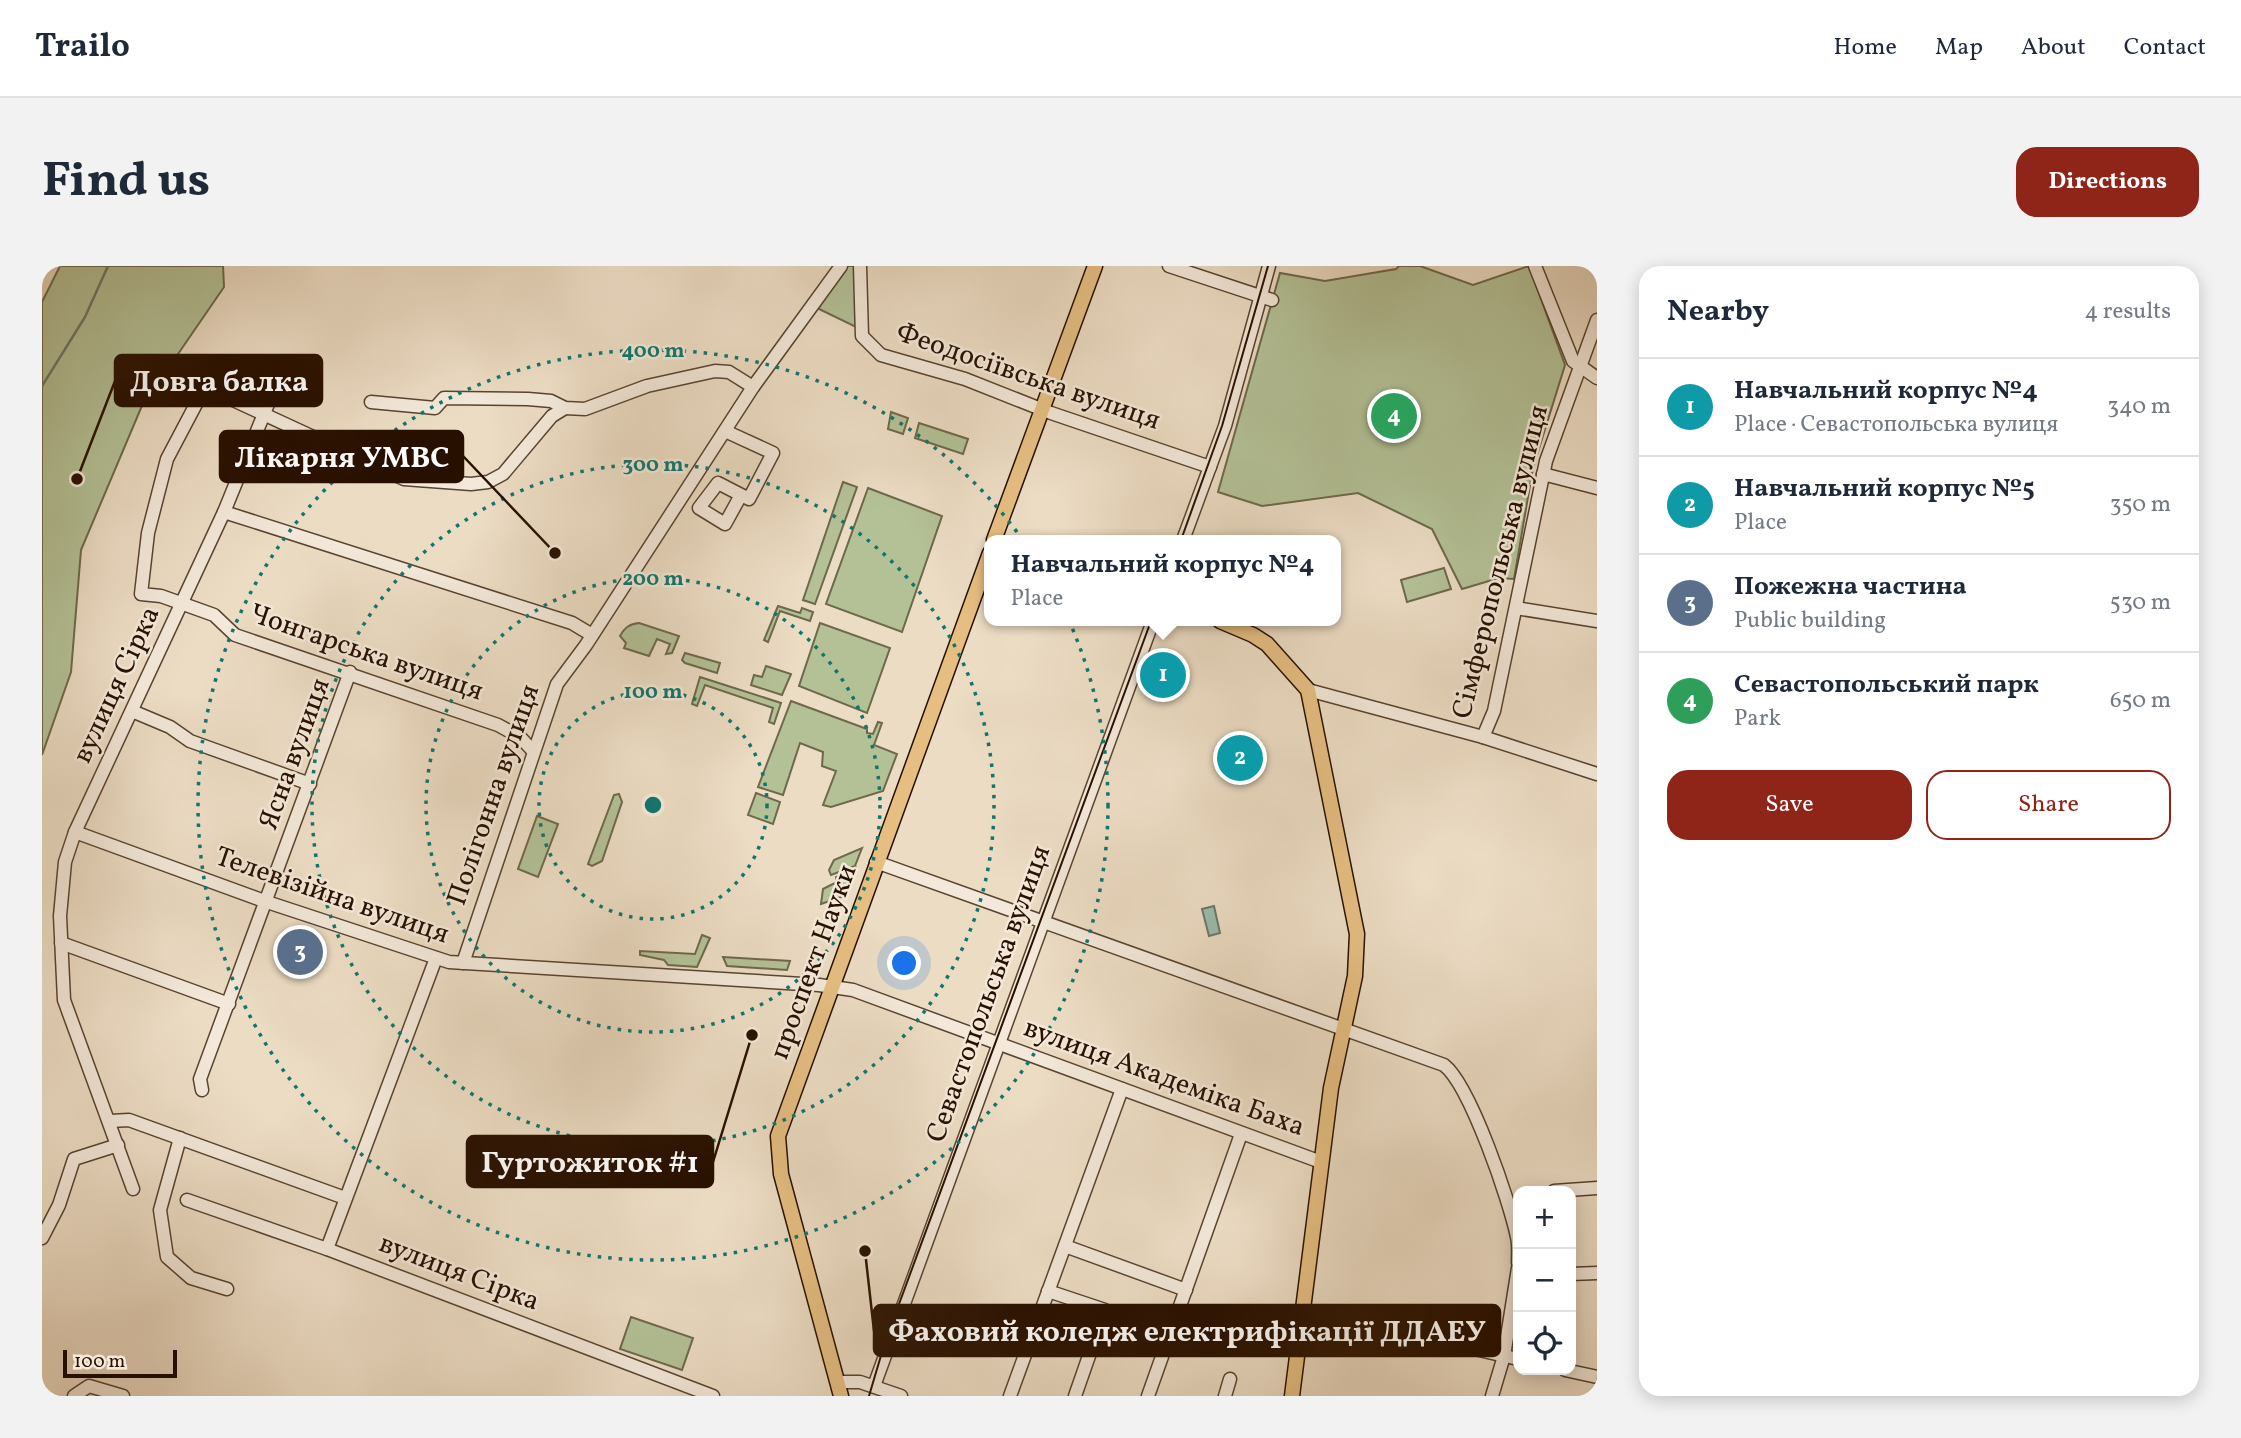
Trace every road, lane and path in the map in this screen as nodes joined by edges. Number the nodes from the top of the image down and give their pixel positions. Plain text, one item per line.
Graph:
1 (841, 266) edge
2 (860, 266) edge
3 (1095, 266) edge
4 (1170, 266) edge
5 (1269, 266) edge
6 (1535, 266) edge
7 (1266, 298) junction
8 (1597, 320) edge
9 (1581, 369) junction
10 (281, 372) dead end
11 (1597, 378) edge
12 (753, 387) junction
13 (372, 402) dead end
14 (565, 408) junction
15 (1042, 409) junction
16 (263, 416) junction
17 (725, 431) junction
18 (1210, 467) junction
19 (1543, 474) junction
20 (1597, 488) edge
21 (741, 495) dead end
22 (224, 512) junction
23 (997, 535) edge
24 (1185, 535) edge
25 (984, 569) edge
26 (182, 604) junction
27 (1516, 608) junction
28 (1597, 621) edge
29 (1151, 626) edge
30 (1230, 626) edge
31 (592, 635) junction
32 (350, 672) junction
33 (1308, 690) junction
34 (132, 712) junction
35 (1483, 737) junction
36 (533, 751) junction
37 (1597, 774) edge
38 (310, 785) junction
39 (75, 832) junction
40 (877, 862) junction
41 (267, 902) junction
42 (1042, 923) junction
43 (61, 943) junction
44 (436, 958) junction
45 (463, 963) junction
46 (831, 986) junction
47 (229, 1004) junction
48 (1343, 1029) junction
49 (998, 1043) junction
50 (1122, 1089) junction
51 (201, 1090) dead end
52 (110, 1121) junction
53 (1241, 1134) junction
54 (180, 1138) junction
55 (118, 1145) junction
56 (1321, 1162) junction
57 (1597, 1188) edge
58 (133, 1189) dead end
59 (1576, 1189) edge
60 (1512, 1194) edge
61 (345, 1198) junction
62 (187, 1200) dead end
63 (42, 1238) edge
64 (1065, 1246) junction
65 (327, 1249) junction
66 (1517, 1249) edge
67 (1597, 1273) edge
68 (1576, 1274) edge
69 (228, 1289) dead end
70 (1186, 1290) junction
71 (1048, 1291) junction
72 (1513, 1298) edge
73 (1393, 1329) dead end
74 (1504, 1356) junction
75 (1513, 1358) edge
76 (1576, 1372) edge
77 (1597, 1377) edge
78 (1230, 1379) dead end
79 (874, 1386) junction
80 (840, 1389) edge
81 (74, 1396) edge
82 (123, 1396) edge
83 (713, 1396) edge
84 (901, 1396) edge
85 (1010, 1396) edge
86 (1075, 1396) edge
87 (1148, 1396) edge
88 (1224, 1396) edge
89 (1292, 1396) edge
90 (1492, 1396) edge

1 - 12 street, Полігонна вулиця
2 - 15 street, Феодосіївська вулиця
3 - 15 main road
4 - 7 street
5 - 7 street
6 - 9 street
7 - 18 street
8 - 9 street, Сімферопольська вулиця
9 - 11 street
9 - 19 street, Сімферопольська вулиця
10 - 16 street, вулиця Сірка
12 - 14 street
12 - 17 street, Полігонна вулиця
13 - 14 street
14 - 16 street
15 - 18 street, Феодосіївська вулиця
15 - 23 main road
16 - 22 street, вулиця Сірка
16 - 26 street, Чонгарська вулиця
17 - 21 street
17 - 31 street, Полігонна вулиця
18 - 24 street
19 - 20 street
19 - 27 street, Сімферопольська вулиця
22 - 26 street, вулиця Сірка
22 - 31 street
25 - 40 main road, проспект Науки
26 - 32 street, Чонгарська вулиця
26 - 34 street, вулиця Сірка
27 - 28 street
27 - 35 street, Сімферопольська вулиця
29 - 42 street, Севастопольська вулиця
30 - 33 main road
31 - 36 street, Полігонна вулиця
32 - 36 street, Чонгарська вулиця
32 - 38 street, Ясна вулиця
33 - 35 street
33 - 48 main road
34 - 38 street
34 - 39 street, вулиця Сірка
35 - 37 street
36 - 45 street, Полігонна вулиця
38 - 41 street, Ясна вулиця
39 - 41 street, Телевізійна вулиця
39 - 43 street, вулиця Сірка
40 - 42 street
40 - 46 main road, проспект Науки
41 - 44 street, Телевізійна вулиця
41 - 47 street, Ясна вулиця
42 - 48 street
42 - 49 street, Севастопольська вулиця
43 - 47 street
43 - 52 street, вулиця Сірка
44 - 45 street, Телевізійна вулиця
44 - 61 street
45 - 46 street, Телевізійна вулиця
46 - 49 street, вулиця Академіка Баха
46 - 80 main road, проспект Науки
47 - 51 street, Ясна вулиця
48 - 56 main road
48 - 60 street
49 - 50 street, вулиця Академіка Баха
49 - 79 street, Севастопольська вулиця
50 - 53 street, вулиця Академіка Баха
50 - 64 street
52 - 54 street
52 - 55 street, вулиця Сірка
53 - 56 street, вулиця Академіка Баха
53 - 70 street
54 - 61 street
54 - 69 street
55 - 58 street, вулиця Сірка
55 - 63 street
56 - 89 main road
57 - 59 street
60 - 66 street
61 - 65 street
62 - 65 street, вулиця Сірка
64 - 70 street
64 - 71 street
65 - 83 street, вулиця Сірка
67 - 68 street
70 - 87 street
71 - 85 street
71 - 86 street
72 - 74 street
73 - 74 street
74 - 75 street
74 - 90 street
76 - 77 street
78 - 88 street
79 - 80 street
79 - 84 street
81 - 82 street

